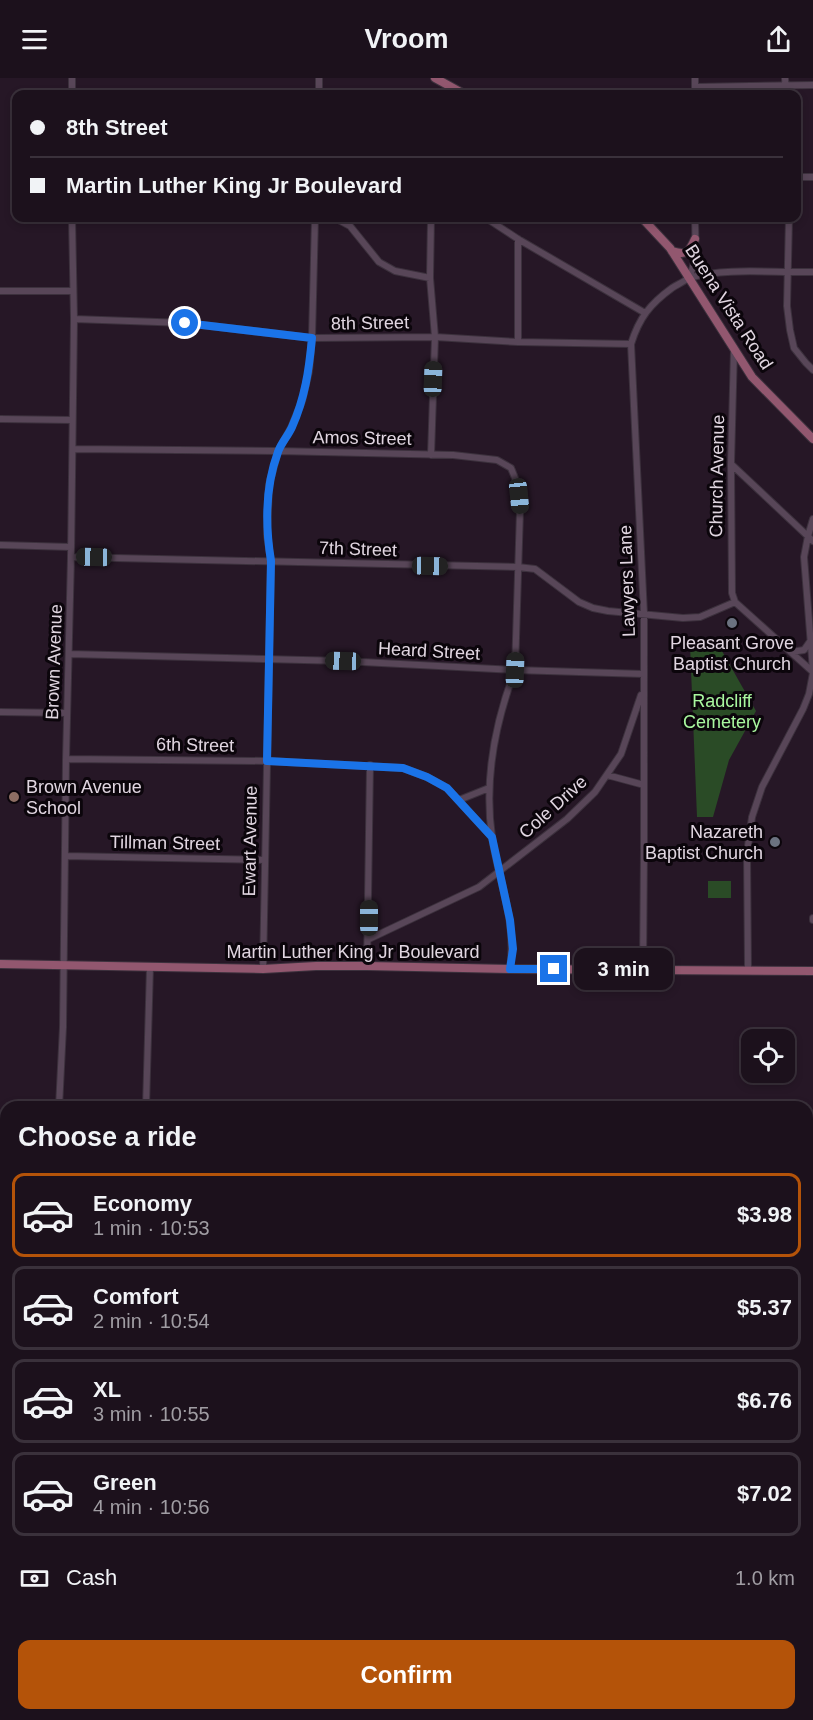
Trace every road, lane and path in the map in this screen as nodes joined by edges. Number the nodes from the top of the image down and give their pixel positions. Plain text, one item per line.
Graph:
1 (435, 78) edge
2 (785, 78) edge
3 (813, 85) edge
4 (785, 86) junction
5 (457, 90) edge
6 (713, 90) edge
7 (786, 90) edge
8 (72, 222) edge
9 (315, 222) edge
10 (342, 222) edge
11 (431, 222) edge
12 (492, 222) edge
13 (646, 222) edge
14 (695, 222) edge
15 (789, 222) edge
16 (518, 239) junction
17 (695, 239) junction
18 (672, 251) junction
19 (813, 272) edge
20 (789, 273) junction
21 (430, 278) junction
22 (688, 278) junction
23 (0, 291) edge
24 (73, 291) junction
25 (645, 313) junction
26 (74, 319) junction
27 (435, 337) junction
28 (312, 338) junction
29 (518, 342) junction
30 (631, 344) junction
31 (734, 349) junction
32 (813, 370) edge
33 (0, 419) edge
34 (72, 420) junction
35 (813, 439) edge
36 (72, 449) junction
37 (278, 451) junction
38 (431, 455) junction
39 (731, 464) junction
40 (813, 519) edge
41 (810, 538) edge
42 (0, 545) edge
43 (71, 547) junction
44 (71, 557) junction
45 (271, 561) junction
46 (518, 567) junction
47 (735, 603) junction
48 (644, 614) junction
49 (811, 640) junction
50 (791, 652) junction
51 (69, 654) junction
52 (268, 659) junction
53 (515, 670) junction
54 (813, 672) edge
55 (644, 674) junction
56 (644, 685) junction
57 (0, 712) edge
58 (68, 713) junction
59 (66, 759) junction
60 (267, 761) junction
61 (370, 765) junction
62 (607, 775) junction
63 (644, 785) junction
64 (489, 788) junction
65 (459, 800) junction
66 (492, 837) junction
67 (65, 856) junction
68 (265, 860) junction
69 (500, 872) junction
70 (369, 939) junction
71 (0, 965) edge
72 (64, 966) junction
73 (367, 966) junction
74 (150, 967) junction
75 (263, 969) junction
76 (510, 969) junction
77 (643, 969) junction
78 (748, 970) junction
79 (813, 971) edge
80 (59, 1101) edge
81 (146, 1101) edge

1 - 5 main road
2 - 4 street
3 - 4 street
4 - 6 street
4 - 7 street
8 - 24 street, Brown Avenue
9 - 28 street, Ewart Avenue
10 - 21 street
11 - 21 street
12 - 16 street
13 - 18 main road, Buena Vista Road
14 - 17 street
15 - 20 street
16 - 25 street
16 - 29 street
17 - 18 main road
17 - 22 street
18 - 22 main road, Buena Vista Road
19 - 20 street
20 - 22 street
20 - 32 street
21 - 27 street
22 - 25 street, Lawyers Lane
22 - 31 main road, Buena Vista Road
23 - 24 street
24 - 26 street, Brown Avenue
25 - 30 street, Lawyers Lane
26 - 28 street, 8th Street
26 - 34 street, Brown Avenue
27 - 28 street, 8th Street
27 - 29 street, 8th Street
27 - 38 street
28 - 37 street, Ewart Avenue
29 - 30 street, 8th Street
30 - 48 street, Lawyers Lane
31 - 35 main road, Buena Vista Road
31 - 39 street, Church Avenue
33 - 34 street
34 - 36 street, Brown Avenue
36 - 37 street, Amos Street
36 - 43 street, Brown Avenue
37 - 38 street, Amos Street
37 - 45 street, Ewart Avenue
38 - 46 street, Amos Street
39 - 41 street
39 - 47 street, Church Avenue
40 - 41 street
41 - 49 street
42 - 43 street
43 - 44 street, Brown Avenue
44 - 45 street, 7th Street
44 - 51 street, Brown Avenue
45 - 46 street, 7th Street
45 - 52 street, Ewart Avenue
46 - 48 street, 7th Street
46 - 53 street, Amos Street
47 - 48 street, 7th Street
47 - 50 street
48 - 55 street, Lawyers Lane
49 - 50 street
49 - 54 street
50 - 54 street
51 - 52 street, Heard Street
51 - 58 street, Brown Avenue
52 - 53 street, Heard Street
52 - 60 street, Ewart Avenue
53 - 55 street, Heard Street
53 - 64 street, Amos Street
54 - 78 street
55 - 56 street, Lawyers Lane
56 - 62 street, Cole Drive
56 - 63 street, Lawyers Lane
57 - 58 street
58 - 59 street, Brown Avenue
59 - 60 street, 6th Street
59 - 67 street, Brown Avenue
60 - 61 street, 6th Street
60 - 68 street, Ewart Avenue
61 - 65 street, 6th Street
61 - 70 street
62 - 63 street
62 - 69 street, Cole Drive
63 - 77 street, Lawyers Lane
64 - 65 street
64 - 66 street, Amos Street
65 - 66 street, 6th Street
66 - 69 street, Amos Street
67 - 68 street, Tillman Street
67 - 72 street, Brown Avenue
68 - 75 street, Ewart Avenue
69 - 70 street, Cole Drive
69 - 76 street, Amos Street
70 - 73 street
71 - 72 main road, Martin Luther King Jr Boulevard
72 - 74 main road, Martin Luther King Jr Boulevard
72 - 80 street, Brown Avenue
73 - 75 main road, Martin Luther King Jr Boulevard
73 - 76 main road, Martin Luther King Jr Boulevard
74 - 75 main road, Martin Luther King Jr Boulevard
74 - 81 street
76 - 77 main road, Martin Luther King Jr Boulevard
77 - 78 main road, Martin Luther King Jr Boulevard
78 - 79 main road, Martin Luther King Jr Boulevard

